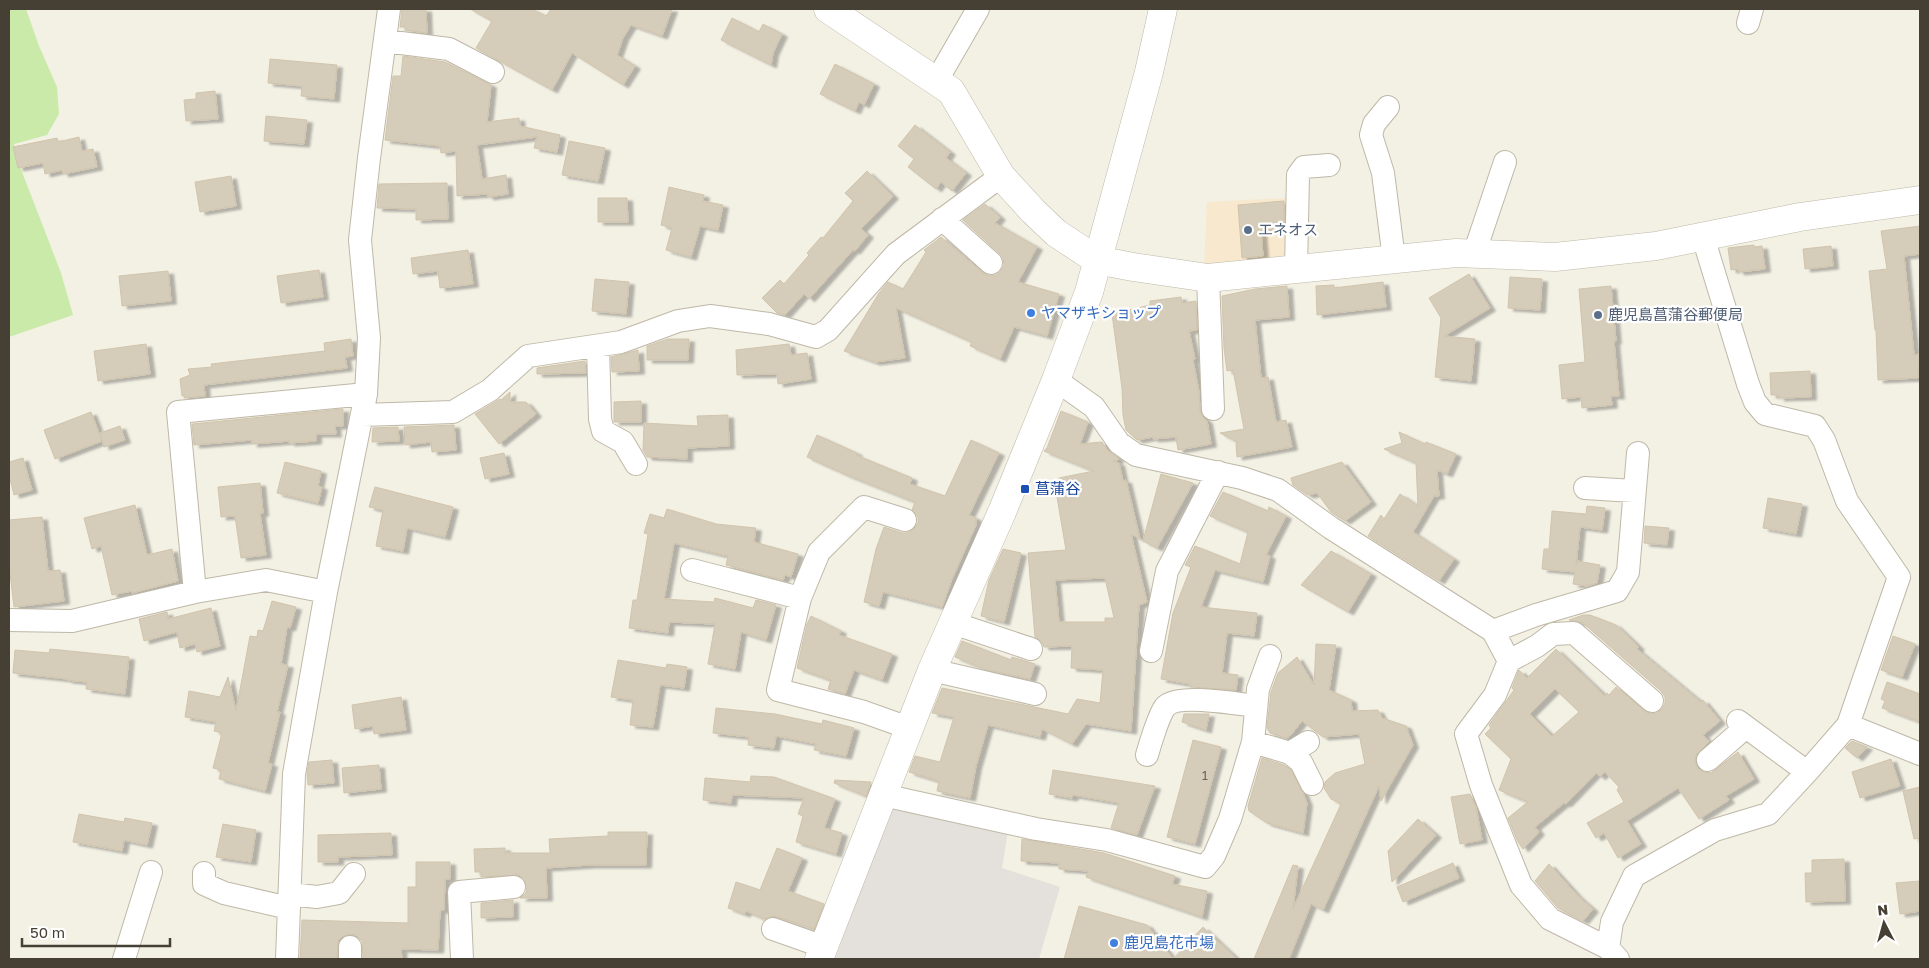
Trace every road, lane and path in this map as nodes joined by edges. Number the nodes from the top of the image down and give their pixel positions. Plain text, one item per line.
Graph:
1 (389, 9) edge
2 (978, 9) edge
3 (1164, 9) edge
4 (837, 11) edge
5 (384, 42) junction
6 (493, 72) dead end
7 (936, 80) junction
8 (1388, 107) dead end
9 (1505, 162) dead end
10 (1329, 165) dead end
11 (1002, 176) junction
12 (1920, 200) edge
13 (942, 219) junction
14 (1704, 237) junction
15 (1474, 254) junction
16 (1394, 259) junction
17 (1097, 260) junction
18 (991, 263) dead end
19 (1296, 269) junction
20 (1208, 278) junction
21 (598, 346) junction
22 (1056, 380) junction
23 (364, 404) junction
24 (1213, 409) dead end
25 (1638, 452) dead end
26 (636, 464) dead end
27 (1218, 472) junction
28 (1585, 488) dead end
29 (1634, 491) junction
30 (905, 520) dead end
31 (692, 570) dead end
32 (195, 592) junction
33 (326, 592) junction
34 (800, 598) junction
35 (9, 620) edge
36 (952, 623) junction
37 (1493, 631) junction
38 (1031, 649) dead end
39 (1151, 650) dead end
40 (1270, 656) dead end
41 (1509, 661) junction
42 (932, 670) junction
43 (1035, 694) dead end
44 (1652, 701) dead end
45 (1256, 706) junction
46 (1848, 725) junction
47 (909, 728) junction
48 (1253, 742) junction
49 (1920, 754) edge
50 (1146, 755) dead end
51 (1708, 760) dead end
52 (1807, 772) junction
53 (1312, 784) dead end
54 (883, 794) junction
55 (151, 872) dead end
56 (204, 873) dead end
57 (354, 874) dead end
58 (514, 887) dead end
59 (290, 901) junction
60 (773, 929) dead end
61 (821, 953) edge
62 (1613, 954) edge
63 (124, 959) edge
64 (287, 959) edge
65 (462, 959) edge

1 - 5 street
2 - 7 street
3 - 17 street
4 - 7 street
5 - 6 street
5 - 23 street
7 - 11 street
8 - 16 street
9 - 15 street
10 - 19 street
11 - 13 street
11 - 17 street
12 - 14 street
13 - 18 street
13 - 21 street
14 - 15 street
14 - 46 street
15 - 16 street
16 - 19 street
17 - 20 street
17 - 22 street
19 - 20 street
20 - 24 street
21 - 23 street
21 - 26 street
22 - 27 street
22 - 36 street
23 - 32 street
23 - 33 street
25 - 29 street
27 - 37 street
27 - 39 street
28 - 29 street
29 - 37 street
30 - 34 street
31 - 34 street
32 - 33 street
32 - 35 street
33 - 59 street
34 - 47 street
36 - 38 street
36 - 42 street
37 - 41 street
40 - 45 street
41 - 44 street
41 - 62 street
42 - 43 street
42 - 47 street
45 - 48 street
45 - 50 street
46 - 49 street
46 - 52 street
47 - 54 street
48 - 53 street
48 - 54 street
51 - 52 street
52 - 62 street
54 - 61 street
55 - 63 street
56 - 59 street
57 - 59 street
58 - 65 street
59 - 64 street
60 - 61 street

